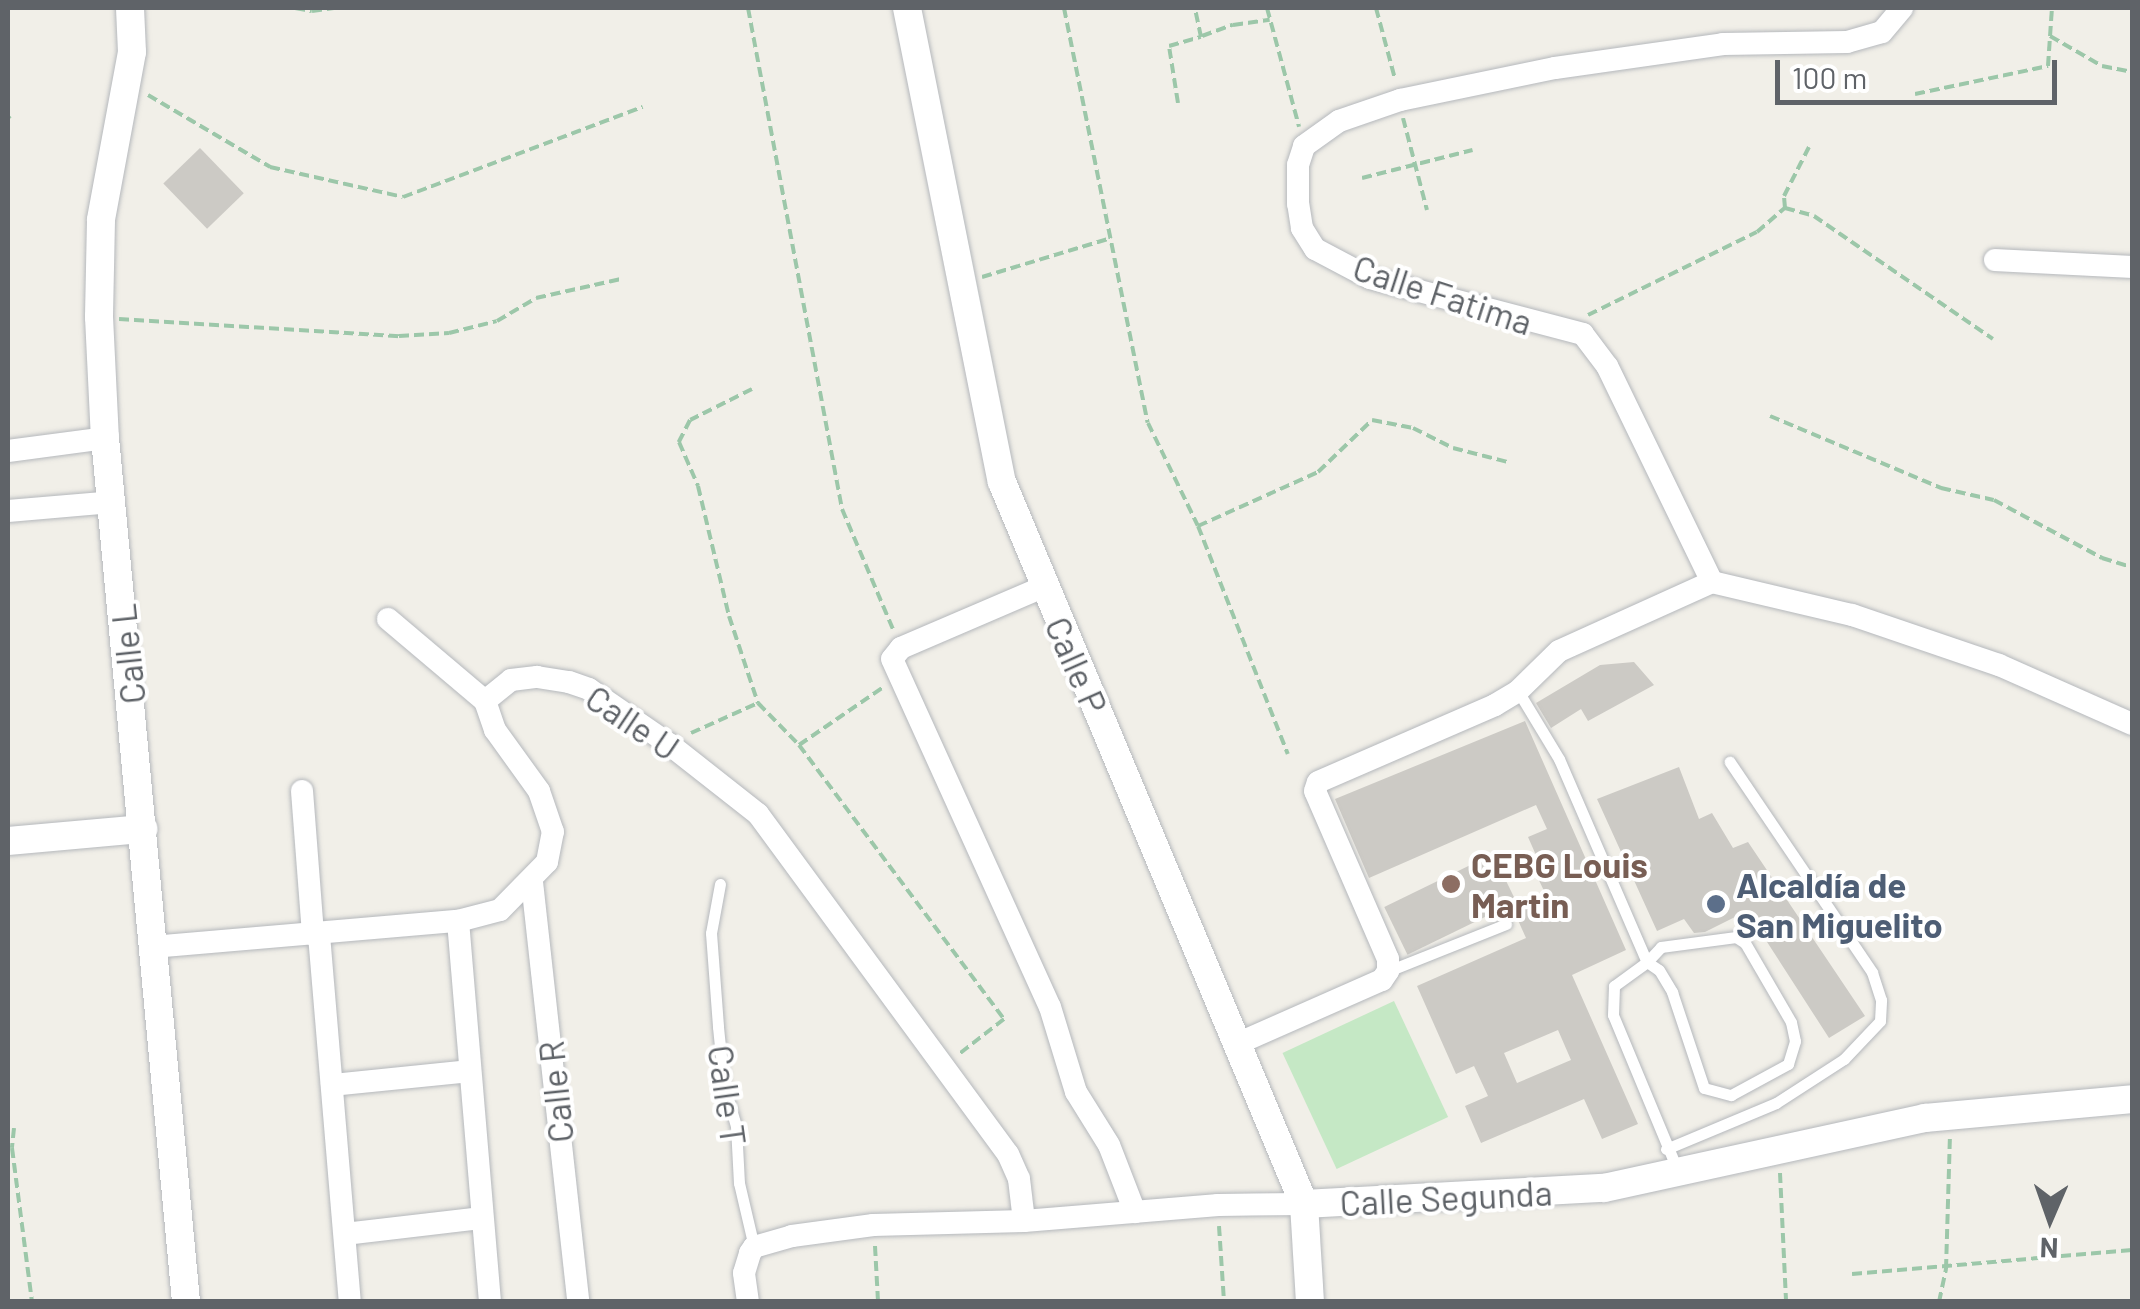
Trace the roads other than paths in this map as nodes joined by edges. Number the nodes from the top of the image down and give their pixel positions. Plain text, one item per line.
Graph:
1 (130, 8) edge
2 (907, 8) edge
3 (1902, 8) edge
4 (1995, 260) dead end
5 (2132, 267) edge
6 (106, 438) junction
7 (8, 451) edge
8 (112, 502) junction
9 (8, 510) edge
10 (1712, 582) junction
11 (1043, 587) junction
12 (388, 619) dead end
13 (1518, 690) junction
14 (485, 702) junction
15 (2132, 724) edge
16 (1730, 762) dead end
17 (302, 791) dead end
18 (144, 829) junction
19 (8, 842) edge
20 (532, 882) junction
21 (720, 884) dead end
22 (458, 921) junction
23 (1506, 924) dead end
24 (316, 935) junction
25 (152, 948) junction
26 (1647, 962) junction
27 (1388, 971) junction
28 (1239, 1044) junction
29 (468, 1071) junction
30 (332, 1085) junction
31 (2132, 1100) edge
32 (1304, 1204) junction
33 (1135, 1212) junction
34 (482, 1218) junction
35 (1024, 1221) junction
36 (345, 1234) junction
37 (754, 1247) junction
38 (186, 1302) edge
39 (350, 1302) edge
40 (490, 1302) edge
41 (578, 1302) edge
42 (748, 1302) edge
43 (1310, 1302) edge

1 - 6 street, Calle L
2 - 11 street, Calle P
3 - 10 street, Calle Fatima
4 - 5 street
6 - 7 street
6 - 8 street, Calle L
8 - 9 street
8 - 18 street, Calle L
10 - 13 street
10 - 15 street
11 - 28 street, Calle P
11 - 33 street
12 - 14 street
13 - 26 lane
13 - 27 street
14 - 20 street
14 - 35 street, Calle U
16 - 26 lane
17 - 24 street
18 - 19 street
18 - 25 street, Calle L
20 - 22 street
20 - 41 street, Calle R
21 - 37 lane, Calle T
22 - 24 street
22 - 29 street
23 - 27 lane
24 - 25 street
24 - 30 street
25 - 38 street, Calle L
26 - 26 lane
27 - 28 street
28 - 32 street, Calle P
29 - 30 street
29 - 34 street
30 - 36 street
31 - 32 street, Calle Segunda
32 - 33 street, Calle Segunda
32 - 43 street, Calle P
33 - 35 street, Calle Segunda
34 - 36 street
34 - 40 street
35 - 37 street, Calle Segunda
36 - 39 street
37 - 42 street, Calle T

